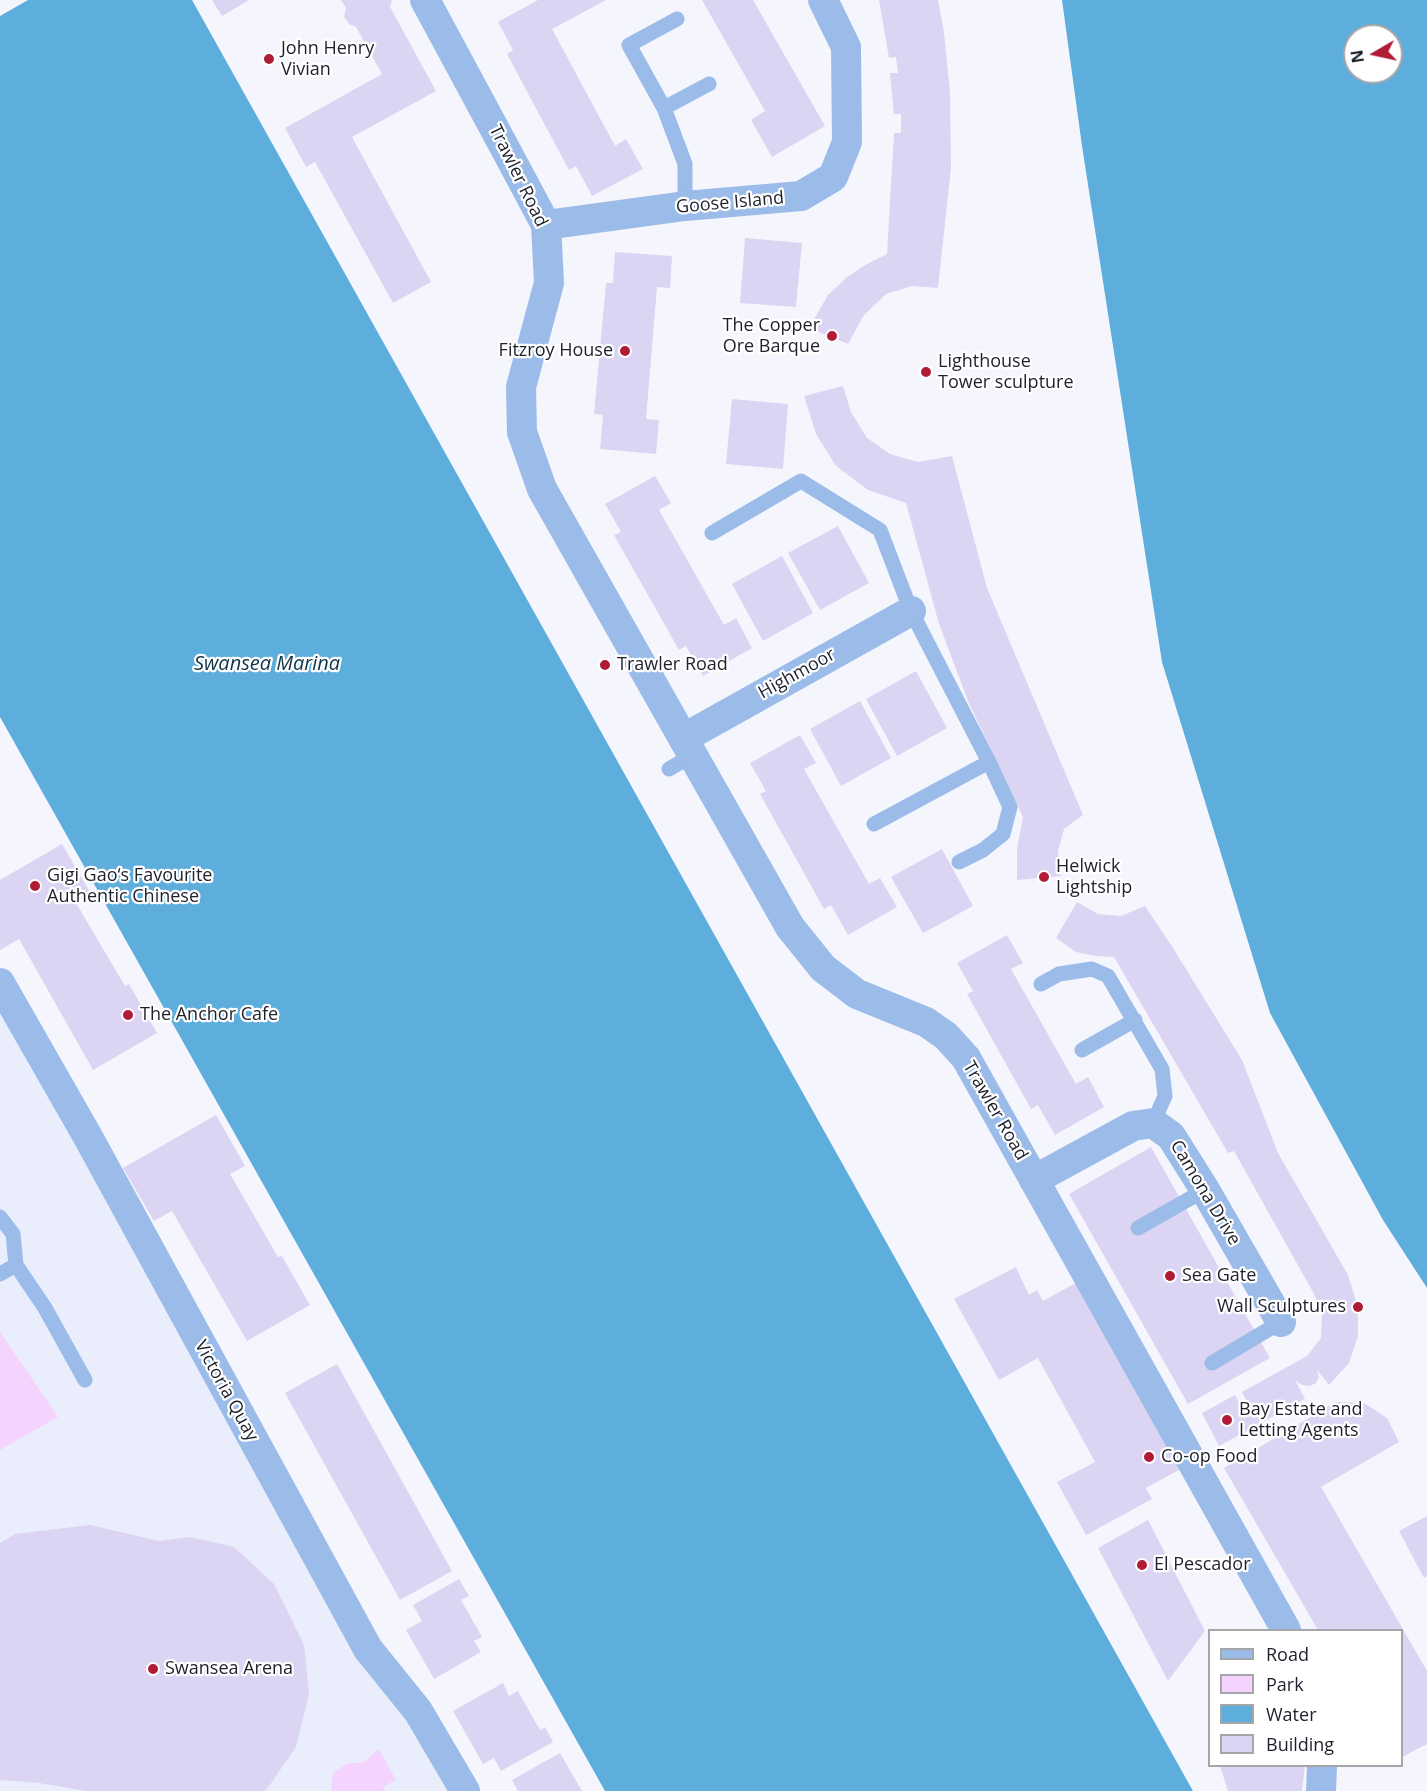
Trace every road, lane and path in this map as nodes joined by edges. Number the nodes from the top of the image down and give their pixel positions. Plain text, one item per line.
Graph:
1 (424, 0) edge
2 (823, 0) edge
3 (677, 19) dead end
4 (709, 84) dead end
5 (664, 108) junction
6 (685, 206) junction
7 (546, 225) junction
8 (712, 533) dead end
9 (911, 611) junction
10 (682, 754) junction
11 (989, 762) junction
12 (874, 824) dead end
13 (959, 862) dead end
14 (0, 983) edge
15 (1041, 984) dead end
16 (1135, 1020) junction
17 (1082, 1050) dead end
18 (1153, 1123) junction
19 (1034, 1180) junction
20 (1205, 1190) junction
21 (0, 1217) edge
22 (1138, 1228) dead end
23 (16, 1265) junction
24 (0, 1274) edge
25 (1281, 1322) joint
26 (1212, 1363) dead end
27 (85, 1380) dead end
28 (1286, 1629) edge
29 (1322, 1767) edge
30 (465, 1791) edge
31 (1321, 1791) edge

1 - 7 street, Trawler Road
2 - 6 street, Goose Island
3 - 5 lane
4 - 5 lane
5 - 6 lane
6 - 7 street, Goose Island
7 - 10 street, Trawler Road
8 - 9 lane
9 - 10 street, Highmoor
9 - 11 lane
10 - 19 street, Trawler Road
11 - 12 lane
11 - 13 lane
14 - 30 street, Victoria Quay
15 - 16 lane
16 - 17 lane
16 - 18 lane
18 - 19 street
18 - 20 street, Camona Drive
19 - 28 street, Trawler Road
20 - 22 lane
20 - 25 street, Camona Drive
21 - 23 lane
23 - 24 lane
23 - 27 lane
25 - 26 lane
29 - 31 street

